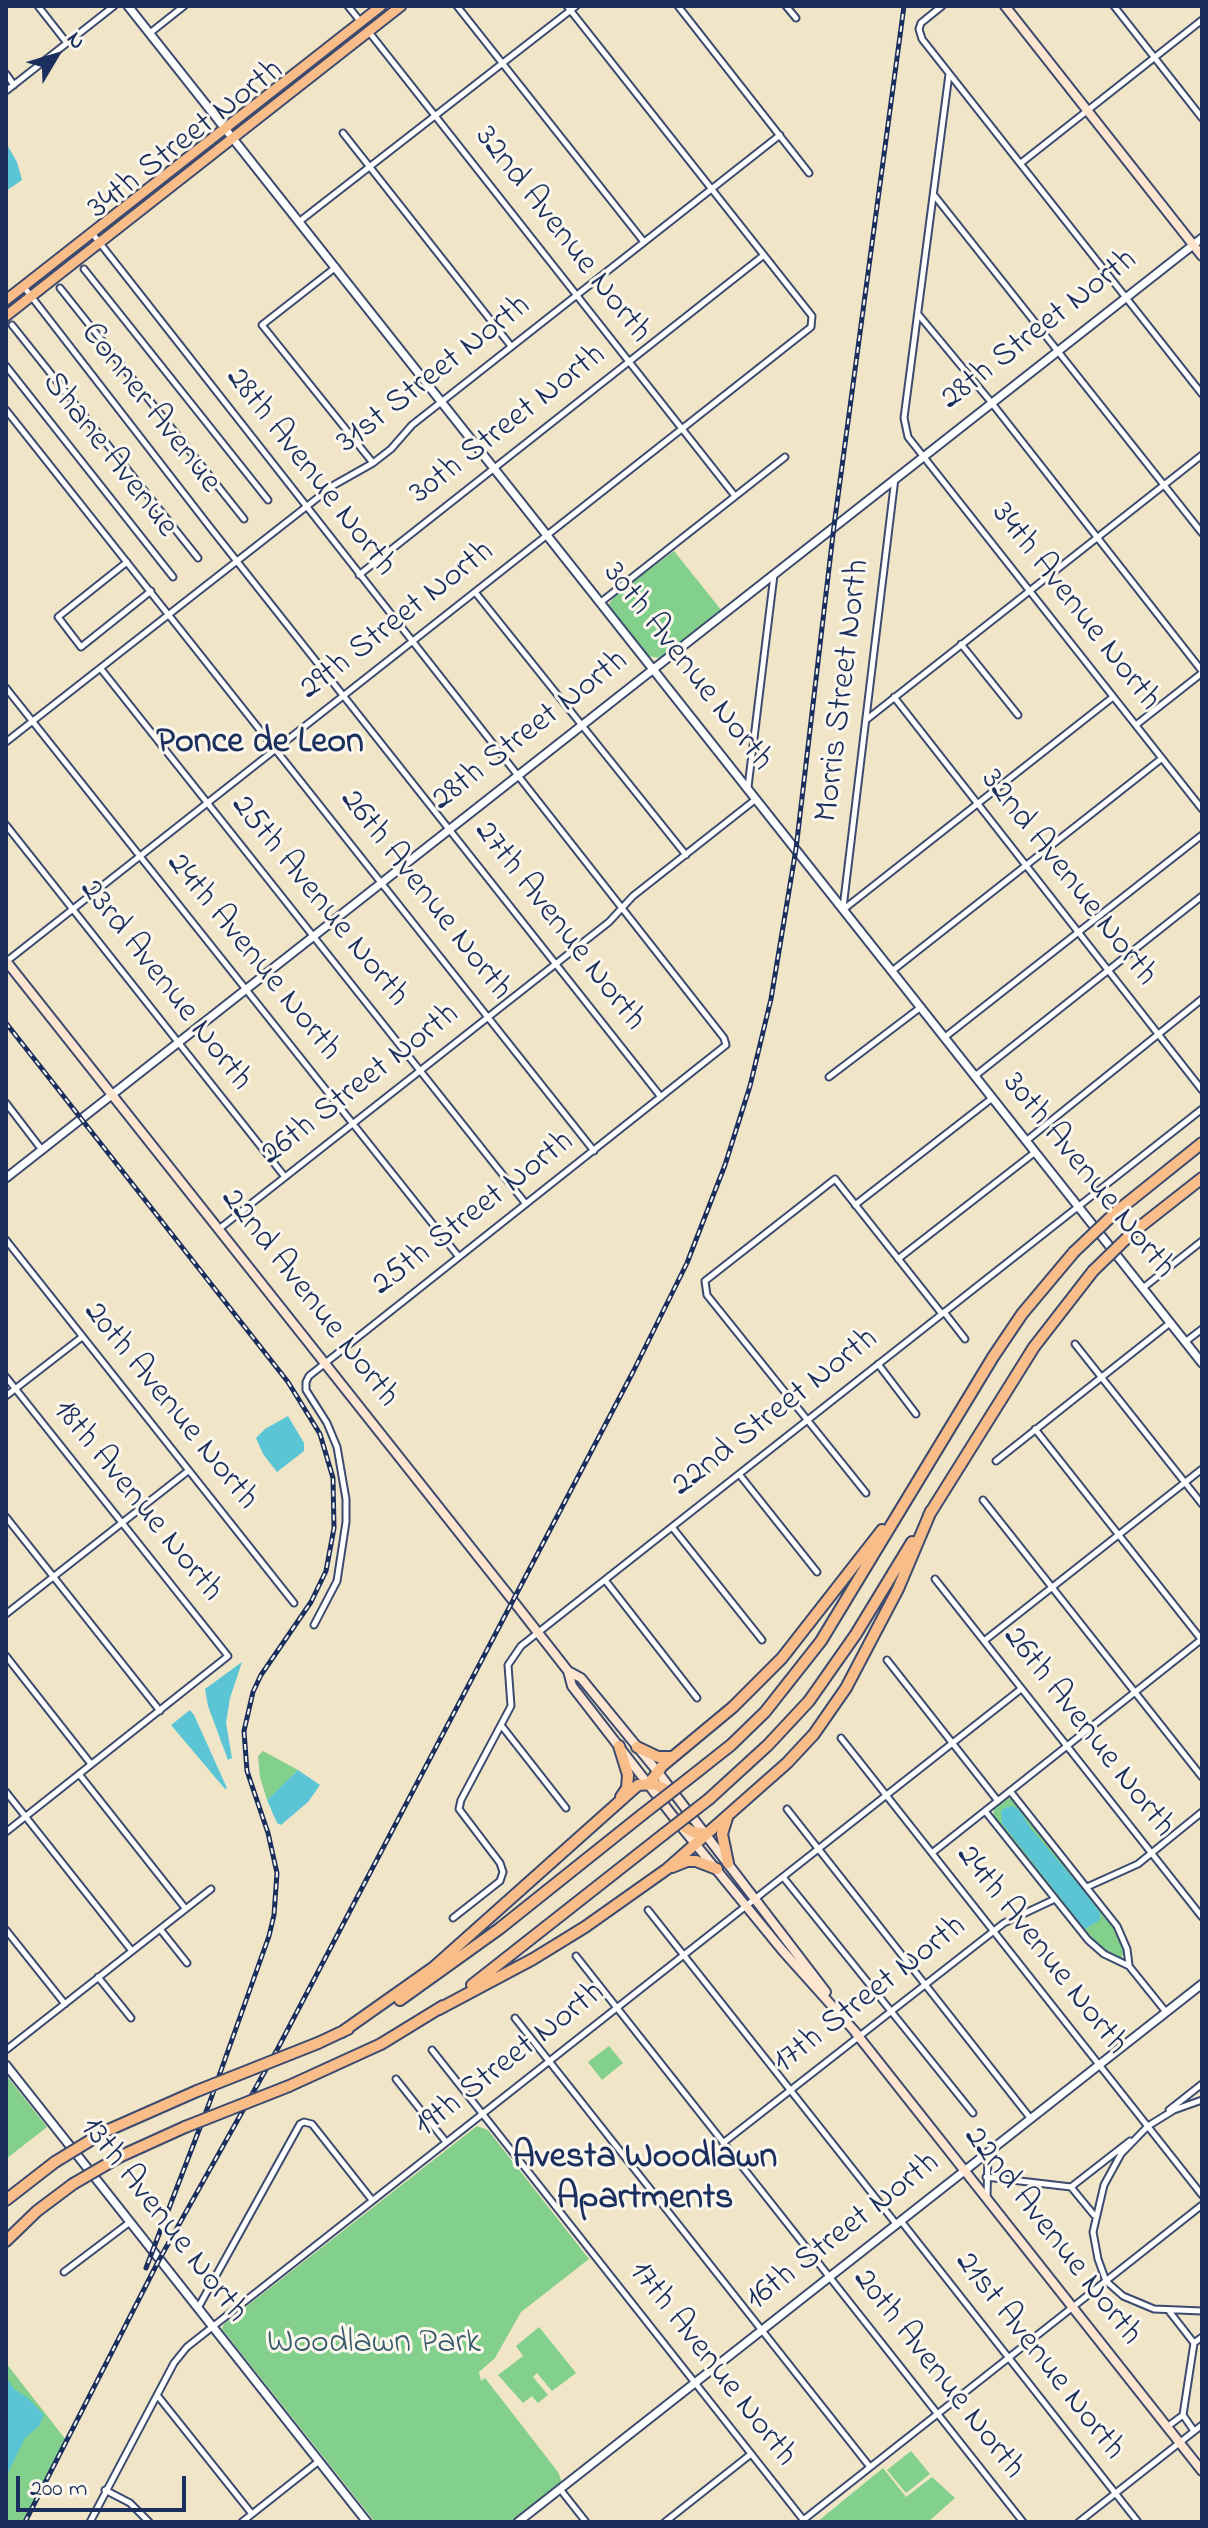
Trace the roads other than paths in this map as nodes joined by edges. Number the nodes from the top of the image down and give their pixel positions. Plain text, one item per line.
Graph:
1 (38, 6) edge
2 (114, 6) edge
3 (128, 6) edge
4 (184, 6) edge
5 (348, 6) edge
6 (381, 6) edge
7 (401, 6) edge
8 (457, 6) edge
9 (678, 6) edge
10 (786, 6) edge
11 (942, 6) edge
12 (1005, 6) edge
13 (1114, 6) edge
14 (571, 7) edge
15 (796, 18) dead end
16 (1202, 20) edge
17 (361, 22) junction
18 (368, 32) junction
19 (150, 33) junction
20 (67, 43) junction
21 (1154, 57) junction
22 (502, 63) junction
23 (295, 73) junction
24 (6, 74) edge
25 (949, 74) junction
26 (303, 83) junction
27 (14, 85) junction
28 (6, 91) edge
29 (1087, 111) junction
30 (436, 115) junction
31 (1202, 118) edge
32 (224, 129) junction
33 (343, 133) dead end
34 (780, 135) junction
35 (232, 139) junction
36 (1021, 163) junction
37 (370, 167) junction
38 (809, 173) dead end
39 (711, 188) junction
40 (934, 194) junction
41 (300, 221) junction
42 (92, 233) junction
43 (1202, 238) edge
44 (644, 242) junction
45 (99, 243) junction
46 (1193, 245) junction
47 (764, 255) junction
48 (1202, 256) edge
49 (336, 267) junction
50 (84, 269) dead end
51 (24, 286) junction
52 (60, 288) dead end
53 (577, 294) junction
54 (31, 297) junction
55 (1125, 297) junction
56 (6, 300) edge
57 (917, 314) junction
58 (9, 321) edge
59 (511, 346) junction
60 (1058, 350) junction
61 (629, 361) junction
62 (6, 366) edge
63 (1202, 394) edge
64 (442, 401) junction
65 (991, 402) junction
66 (6, 410) edge
67 (682, 428) junction
68 (1202, 455) edge
69 (923, 456) junction
70 (785, 457) dead end
71 (373, 463) junction
72 (495, 468) junction
73 (895, 478) junction
74 (1164, 485) junction
75 (735, 496) junction
76 (268, 500) dead end
77 (305, 507) junction
78 (244, 519) dead end
79 (1202, 533) edge
80 (547, 535) junction
81 (1098, 537) junction
82 (198, 558) dead end
83 (238, 560) junction
84 (127, 562) junction
85 (775, 573) junction
86 (359, 575) junction
87 (173, 577) dead end
88 (1029, 590) junction
89 (151, 591) junction
90 (475, 592) junction
91 (601, 602) junction
92 (170, 613) junction
93 (412, 642) junction
94 (961, 644) junction
95 (653, 668) junction
96 (101, 669) junction
97 (1202, 672) edge
98 (6, 688) edge
99 (344, 695) junction
100 (894, 697) junction
101 (1113, 697) junction
102 (1018, 715) dead end
103 (865, 720) junction
104 (32, 721) junction
105 (582, 724) junction
106 (1136, 725) junction
107 (6, 742) edge
108 (276, 749) junction
109 (1162, 758) junction
110 (516, 776) junction
111 (748, 788) junction
112 (756, 799) junction
113 (208, 802) junction
114 (978, 804) junction
115 (1202, 809) edge
116 (6, 825) edge
117 (450, 829) junction
118 (1202, 835) edge
119 (686, 855) junction
120 (141, 857) junction
121 (1026, 866) junction
122 (382, 882) junction
123 (1202, 896) edge
124 (621, 908) junction
125 (73, 909) junction
126 (843, 909) junction
127 (1078, 932) junction
128 (314, 935) junction
129 (6, 961) edge
130 (556, 964) junction
131 (1108, 969) junction
132 (892, 971) junction
133 (246, 989) junction
134 (1202, 999) edge
135 (921, 1007) junction
136 (488, 1016) junction
137 (1160, 1035) junction
138 (945, 1037) junction
139 (178, 1042) junction
140 (726, 1045) joint
141 (421, 1070) junction
142 (974, 1076) junction
143 (829, 1077) dead end
144 (1202, 1090) edge
145 (112, 1094) junction
146 (661, 1097) junction
147 (991, 1099) junction
148 (6, 1103) edge
149 (1202, 1109) edge
150 (353, 1123) junction
151 (1025, 1142) junction
152 (1202, 1143) edge
153 (42, 1150) junction
154 (594, 1151) junction
155 (1034, 1153) junction
156 (285, 1177) junction
157 (6, 1178) edge
158 (1202, 1178) edge
159 (526, 1204) junction
160 (855, 1205) junction
161 (1077, 1208) junction
162 (219, 1229) junction
163 (6, 1240) edge
164 (1202, 1241) edge
165 (459, 1257) junction
166 (898, 1259) junction
167 (1143, 1288) junction
168 (943, 1313) junction
169 (1170, 1323) junction
170 (1202, 1329) edge
171 (82, 1337) junction
172 (965, 1339) dead end
173 (1185, 1342) junction
174 (1075, 1344) dead end
175 (1202, 1363) edge
176 (325, 1364) junction
177 (878, 1364) junction
178 (6, 1377) edge
179 (1101, 1377) junction
180 (15, 1389) junction
181 (6, 1396) edge
182 (916, 1414) dead end
183 (808, 1420) junction
184 (1035, 1429) junction
185 (996, 1461) dead end
186 (1202, 1469) edge
187 (188, 1471) junction
188 (739, 1474) junction
189 (1185, 1482) junction
190 (866, 1493) dead end
191 (983, 1500) dead end
192 (905, 1501) junction
193 (1202, 1504) edge
194 (931, 1511) junction
195 (6, 1517) edge
196 (122, 1523) junction
197 (672, 1527) junction
198 (1118, 1535) junction
199 (817, 1572) dead end
200 (54, 1577) junction
201 (935, 1579) dead end
202 (605, 1580) junction
203 (1052, 1587) junction
204 (294, 1603) dead end
205 (6, 1614) edge
206 (314, 1625) dead end
207 (538, 1632) junction
208 (762, 1640) dead end
209 (1202, 1640) edge
210 (984, 1641) junction
211 (6, 1656) edge
212 (887, 1660) dead end
213 (568, 1671) junction
214 (1021, 1689) junction
215 (1135, 1692) junction
216 (697, 1698) dead end
217 (160, 1711) junction
218 (501, 1725) junction
219 (841, 1738) dead end
220 (952, 1743) junction
221 (619, 1746) junction
222 (1067, 1746) junction
223 (637, 1747) junction
224 (672, 1757) junction
225 (91, 1764) junction
226 (657, 1771) junction
227 (79, 1774) junction
228 (1202, 1777) edge
229 (649, 1784) junction
230 (1010, 1791) junction
231 (6, 1792) edge
232 (673, 1793) junction
233 (886, 1795) junction
234 (998, 1801) junction
235 (618, 1802) junction
236 (566, 1808) dead end
237 (787, 1809) dead end
238 (985, 1811) junction
239 (1202, 1812) edge
240 (728, 1816) junction
241 (25, 1817) junction
242 (679, 1824) junction
243 (6, 1832) edge
244 (706, 1834) junction
245 (695, 1843) junction
246 (818, 1849) junction
247 (932, 1853) junction
248 (1151, 1853) junction
249 (728, 1863) junction
250 (667, 1869) junction
251 (717, 1869) junction
252 (783, 1877) junction
253 (1087, 1887) junction
254 (211, 1889) dead end
255 (755, 1899) junction
256 (1055, 1899) junction
257 (746, 1905) junction
258 (185, 1908) junction
259 (648, 1910) dead end
260 (1202, 1917) edge
261 (453, 1918) dead end
262 (160, 1929) junction
263 (6, 1930) edge
264 (994, 1931) junction
265 (132, 1951) junction
266 (576, 1956) dead end
267 (684, 1957) junction
268 (187, 1963) dead end
269 (1129, 1966) junction
270 (98, 1977) junction
271 (1202, 1984) edge
272 (925, 1985) junction
273 (65, 2004) junction
274 (439, 2009) junction
275 (617, 2010) junction
276 (891, 2012) junction
277 (1166, 2012) junction
278 (131, 2018) dead end
279 (515, 2018) dead end
280 (342, 2032) junction
281 (859, 2036) junction
282 (6, 2050) edge
283 (432, 2050) dead end
284 (549, 2062) junction
285 (6, 2065) edge
286 (1100, 2065) junction
287 (396, 2079) dead end
288 (1202, 2084) edge
289 (790, 2089) junction
290 (1202, 2100) edge
291 (973, 2113) dead end
292 (482, 2114) junction
293 (1031, 2119) junction
294 (1148, 2126) junction
295 (446, 2142) junction
296 (723, 2143) junction
297 (988, 2153) junction
298 (965, 2171) junction
299 (986, 2177) junction
300 (1071, 2187) junction
301 (1202, 2195) edge
302 (987, 2198) junction
303 (6, 2200) edge
304 (372, 2200) junction
305 (1202, 2205) edge
306 (1094, 2216) junction
307 (130, 2222) junction
308 (899, 2223) junction
309 (6, 2241) edge
310 (64, 2272) dead end
311 (830, 2277) junction
312 (1106, 2281) junction
313 (1073, 2307) junction
314 (198, 2308) junction
315 (1169, 2311) junction
316 (1202, 2311) edge
317 (212, 2326) junction
318 (762, 2330) junction
319 (1202, 2337) edge
320 (1194, 2343) junction
321 (1009, 2358) junction
322 (695, 2383) junction
323 (157, 2395) junction
324 (938, 2414) junction
325 (1183, 2415) junction
326 (1202, 2425) edge
327 (1167, 2427) junction
328 (1194, 2431) junction
329 (1180, 2442) junction
330 (751, 2454) junction
331 (319, 2461) junction
332 (870, 2467) junction
333 (1202, 2471) edge
334 (560, 2489) junction
335 (105, 2490) junction
336 (1115, 2493) junction
337 (252, 2514) junction
338 (803, 2521) edge
339 (90, 2522) edge
340 (149, 2522) edge
341 (242, 2522) edge
342 (367, 2522) edge
343 (518, 2522) edge
344 (586, 2522) edge
345 (665, 2522) edge
346 (1023, 2522) edge
347 (1079, 2522) edge
348 (1138, 2522) edge

1 - 20 street
2 - 20 street
3 - 19 street, 30th Avenue North
4 - 19 street
5 - 17 street, 32nd Avenue North
6 - 17 highway, 34th Street North
7 - 18 highway, 34th Street North
8 - 22 street
9 - 34 street
10 - 15 street
11 - 25 street
12 - 29 main road
13 - 21 street
14 - 22 street
14 - 39 street
16 - 21 street
17 - 18 street, 32nd Avenue North
17 - 23 highway, 34th Street North
18 - 26 highway, 34th Street North
18 - 30 street, 32nd Avenue North
19 - 32 street, 30th Avenue North
20 - 27 street
21 - 29 street
21 - 31 street
22 - 30 street
22 - 44 street
23 - 26 street
23 - 32 highway, 34th Street North
24 - 27 street
25 - 36 street
25 - 40 street
26 - 35 highway, 34th Street North
27 - 28 street
29 - 36 street
29 - 46 main road
30 - 37 street
30 - 53 street, 32nd Avenue North
32 - 35 street, 30th Avenue North
32 - 42 highway, 34th Street North
33 - 37 street
34 - 38 street
34 - 39 street, 31st Street North
35 - 41 street, 30th Avenue North
35 - 45 highway, 34th Street North
36 - 55 street
37 - 41 street
37 - 59 street
39 - 44 street, 31st Street North
39 - 47 street
40 - 57 street
40 - 60 street
41 - 49 street, 30th Avenue North
42 - 45 street, 28th Avenue North
42 - 51 highway, 34th Street North
43 - 46 street, 28th Street North
44 - 53 street, 31st Street North
45 - 54 highway, 34th Street North
45 - 77 street, 28th Avenue North
46 - 48 main road
46 - 55 street, 28th Street North
47 - 61 street, 30th Street North
47 - 67 street, 29th Street North
49 - 64 street, 30th Avenue North
49 - 71 street
50 - 76 street
51 - 54 street, Conner Avenue
51 - 56 highway, 34th Street North
52 - 78 street
53 - 59 street, 31st Street North
53 - 61 street, 32nd Avenue North
54 - 58 highway, 34th Street North
54 - 83 street, Conner Avenue
55 - 60 street, 28th Street North
55 - 63 street
57 - 65 street
57 - 69 street, 34th Avenue North
58 - 82 street
59 - 64 street, 31st Street North
60 - 65 street, 28th Street North
60 - 74 street
61 - 67 street, 32nd Avenue North
61 - 72 street, 30th Street North
62 - 87 street, Shane Avenue
64 - 71 street, 31st Street North
64 - 72 street, 30th Avenue North
65 - 69 street, 28th Street North
65 - 81 street
66 - 84 street, 26th Avenue North
67 - 75 street, 32nd Avenue North
67 - 80 street, 29th Street North
68 - 74 street
69 - 73 street, 28th Street North
69 - 88 street, 34th Avenue North
70 - 75 street
71 - 77 street, 31st Street North
72 - 80 street, 30th Avenue North
72 - 86 street, 30th Street North
73 - 85 street, 28th Street North
73 - 103 street, Morris Street North
74 - 79 street
74 - 81 street
75 - 91 street
77 - 83 street, 31st Street North
77 - 86 street, 28th Avenue North
80 - 90 street, 29th Street North
80 - 91 street, 30th Avenue North
81 - 88 street
81 - 97 street
83 - 92 street, 31st Street North
83 - 99 street, 27th Avenue North
84 - 89 street, 26th Avenue North
84 - 89 street
85 - 95 street, 28th Street North
85 - 111 street
86 - 93 street, 28th Avenue North
88 - 94 street
88 - 101 street, 34th Avenue North
89 - 92 street, 26th Avenue North
90 - 93 street, 29th Street North
90 - 105 street
91 - 95 street, 30th Avenue North
92 - 96 street, 31st Street North
92 - 108 street, 26th Avenue North
93 - 99 street, 29th Street North
93 - 110 street, 28th Avenue North
94 - 100 street
94 - 102 street
95 - 105 street, 28th Street North
95 - 111 street, 30th Avenue North
96 - 104 street, 31st Street North
96 - 113 street, 25th Avenue North
97 - 106 street
98 - 104 street, 24th Avenue North
99 - 108 street, 29th Street North
99 - 117 street, 27th Avenue North
100 - 103 street
100 - 114 street, 32nd Avenue North
101 - 106 street, 34th Avenue North
101 - 114 street
103 - 126 street, Morris Street North
104 - 107 street, 31st Street North
104 - 120 street, 24th Avenue North
105 - 110 street, 28th Street North
105 - 119 street
106 - 109 street, 34th Avenue North
108 - 113 street, 29th Street North
108 - 122 street, 26th Avenue North
109 - 115 street, 34th Avenue North
109 - 121 street
110 - 117 street, 28th Street North
110 - 124 street, 28th Avenue North
111 - 112 street, 30th Avenue North
112 - 119 street, 26th Street North
112 - 126 street, 30th Avenue North
113 - 120 street, 29th Street North
113 - 128 street, 25th Avenue North
114 - 121 street, 32nd Avenue North
114 - 126 street
116 - 125 street, 23rd Avenue North
117 - 122 street, 28th Street North
117 - 130 street, 27th Avenue North
118 - 127 street
119 - 124 street, 26th Street North
120 - 125 street, 29th Street North
120 - 133 street, 24th Avenue North
121 - 127 street, 32nd Avenue North
121 - 132 street
122 - 128 street, 28th Street North
122 - 136 street, 26th Avenue North
123 - 131 street
124 - 130 street, 26th Street North
124 - 140 street, 28th Avenue North
125 - 129 street, 29th Street North
125 - 139 street, 23rd Avenue North
126 - 132 street, 30th Avenue North
127 - 131 street, 32nd Avenue North
127 - 138 street
128 - 133 street, 28th Street North
128 - 141 street, 25th Avenue North
129 - 145 main road, 22nd Avenue North
130 - 136 street, 26th Street North
130 - 146 street, 27th Avenue North
131 - 137 street, 32nd Avenue North
131 - 142 street
132 - 135 street, 30th Avenue North
133 - 139 street, 28th Street North
133 - 150 street, 24th Avenue North
134 - 137 street
135 - 138 street, 30th Avenue North
135 - 143 street
136 - 141 street, 26th Street North
136 - 154 street, 26th Avenue North
137 - 144 street, 32nd Avenue North
137 - 151 street
138 - 142 street, 30th Avenue North
139 - 145 street, 28th Street North
139 - 156 street, 23rd Avenue North
140 - 146 street, 25th Street North
141 - 150 street, 26th Street North
141 - 159 street, 25th Avenue North
142 - 147 street, 30th Avenue North
145 - 153 street, 28th Street North
145 - 162 main road, 22nd Avenue North
146 - 154 street, 25th Street North
147 - 151 street, 30th Avenue North
147 - 160 street
148 - 153 street
149 - 161 street, 22nd Street North
150 - 156 street, 26th Street North
150 - 165 street, 24th Avenue North
151 - 155 street, 30th Avenue North
152 - 192 highway, bridge
153 - 157 street, 28th Street North
154 - 159 street, 25th Street North
155 - 161 street, 30th Avenue North
155 - 166 street
156 - 162 street, 26th Street North
158 - 194 highway, bridge
159 - 165 street, 25th Street North
160 - 166 street
160 - 183 street
161 - 167 street, 30th Avenue North
161 - 168 street, 22nd Street North
162 - 176 main road, 22nd Avenue North
163 - 171 street, 20th Avenue North
164 - 167 street
165 - 176 street, 25th Street North
166 - 168 street
167 - 169 street, 30th Avenue North
168 - 172 street
168 - 177 street, 22nd Street North
169 - 173 street, 30th Avenue North
169 - 179 street
170 - 173 street
171 - 180 street
171 - 187 street, 20th Avenue North
173 - 175 street, 30th Avenue North
174 - 179 street
176 - 206 street, 25th Street North
176 - 207 main road, 22nd Avenue North
177 - 182 street
177 - 183 street, 22nd Street North
178 - 180 street, 18th Avenue North
179 - 184 street
179 - 189 street
180 - 181 street
180 - 196 street, 18th Avenue North
183 - 188 street, 22nd Street North
183 - 190 street
184 - 185 street
184 - 198 street
186 - 189 street
187 - 196 street
187 - 204 street, 20th Avenue North
188 - 197 street, 22nd Street North
188 - 199 street
189 - 193 street
189 - 198 street
191 - 203 street
192 - 224 highway
192 - 280 highway, bridge
194 - 240 highway
194 - 274 highway, bridge
195 - 200 street
196 - 200 street
196 - 217 street, 18th Avenue North
197 - 202 street, 22nd Street North
197 - 208 street
198 - 203 street
198 - 209 street
200 - 205 street
200 - 217 street
201 - 210 street, 26th Avenue North
202 - 207 street, 22nd Street North
202 - 216 street
203 - 210 street
203 - 215 street
207 - 213 main road, 22nd Avenue North
207 - 218 street, 22nd Street North
209 - 215 street
210 - 214 street, 26th Avenue North
211 - 225 street
212 - 220 street
213 - 221 main road, 22nd Avenue North
213 - 223 main road, 22nd Avenue North
214 - 220 street, 19th Street North
214 - 222 street, 26th Avenue North
215 - 222 street
215 - 228 street
217 - 225 street
218 - 236 street
218 - 261 street, 22nd Street North
219 - 233 street, 24th Avenue North
220 - 233 street, 19th Street North
220 - 234 street
221 - 229 main road, 22nd Avenue North
221 - 235 highway
222 - 230 street
222 - 248 street, 26th Avenue North
223 - 224 highway
223 - 226 main road, 22nd Avenue North
224 - 226 highway
225 - 227 street
226 - 229 highway
226 - 232 main road, 22nd Avenue North
227 - 241 street
227 - 258 street
229 - 232 highway
229 - 235 highway
229 - 242 main road, 22nd Avenue North
230 - 234 street
230 - 253 street
231 - 241 street
232 - 244 main road, 22nd Avenue North
233 - 246 street, 19th Street North
233 - 247 street, 24th Avenue North
234 - 238 street
235 - 280 highway
237 - 246 street
238 - 247 street
238 - 256 street
239 - 248 street
240 - 244 highway
240 - 249 highway
241 - 243 street
241 - 265 street
242 - 244 highway
242 - 245 main road, 22nd Avenue North
244 - 245 highway
244 - 249 main road, 22nd Avenue North
245 - 250 highway
245 - 251 main road, 22nd Avenue North
246 - 252 street, 19th Street North
246 - 272 street
247 - 264 street, 24th Avenue North
248 - 253 street
248 - 260 street, 26th Avenue North
249 - 255 main road, 22nd Avenue North
250 - 251 highway
250 - 274 highway
251 - 257 main road, 22nd Avenue North
252 - 255 street, 19th Street North
252 - 276 street
253 - 269 street
254 - 258 street
255 - 257 street, 19th Street North
255 - 281 main road, 22nd Avenue North
256 - 264 street, 17th Street North
256 - 269 street
257 - 267 street, 19th Street North
257 - 281 main road, 22nd Avenue North
258 - 262 street
259 - 267 street, 21st Avenue North
262 - 265 street
262 - 268 street
263 - 273 street
264 - 272 street, 17th Street North
264 - 286 street, 24th Avenue North
265 - 270 street
266 - 275 street, 20th Avenue North
267 - 275 street, 19th Street North
267 - 289 street, 21st Avenue North
269 - 277 street
270 - 273 street
270 - 278 street
271 - 277 street, 16th Street North
272 - 276 street, 17th Street North
272 - 293 street
273 - 282 street
274 - 309 highway, bridge
275 - 284 street, 19th Street North
275 - 296 street, 20th Avenue North
276 - 281 street, 17th Street North
276 - 291 street
277 - 286 street, 16th Street North
279 - 284 street
280 - 303 highway, bridge
281 - 289 street, 17th Street North
281 - 298 main road, 22nd Avenue North
283 - 292 street, 17th Avenue North
284 - 292 street, 19th Street North
284 - 318 street
285 - 307 street, 13th Avenue North
286 - 293 street, 16th Street North
286 - 294 street, 24th Avenue North
287 - 295 street
288 - 294 street
289 - 296 street, 17th Street North
289 - 308 street, 21st Avenue North
290 - 294 street
292 - 295 street, 19th Street North
292 - 322 street, 17th Avenue North
293 - 297 street, 16th Street North
294 - 300 street
294 - 301 street, 24th Avenue North
294 - 306 street
295 - 304 street, 19th Street North
296 - 311 street, 20th Avenue North
297 - 298 street, 16th Street North
297 - 299 street
298 - 302 main road, 22nd Avenue North
298 - 308 street, 16th Street North
299 - 300 street
299 - 302 street
300 - 306 street
302 - 313 main road, 22nd Avenue North
304 - 314 street
304 - 317 street, 19th Street North
305 - 312 street
306 - 312 street
307 - 310 street
307 - 314 street, 13th Avenue North
308 - 311 street, 16th Street North
308 - 321 street, 21st Avenue North
311 - 318 street, 16th Street North
311 - 324 street, 20th Avenue North
312 - 313 street
312 - 315 street
313 - 321 street
313 - 327 main road, 22nd Avenue North
314 - 317 street, 13th Avenue North
315 - 316 street
315 - 320 street
317 - 323 street, 19th Street North
317 - 331 street, 13th Avenue North
318 - 322 street, 16th Street North
318 - 332 street
319 - 320 street
320 - 325 street
321 - 324 street
321 - 336 street, 21st Avenue North
322 - 330 street, 17th Avenue North
322 - 334 street, 16th Street North
323 - 335 street, 19th Street North
323 - 337 street
324 - 332 street
324 - 346 street, 20th Avenue North
325 - 327 street
325 - 328 street
326 - 328 street
327 - 329 main road, 22nd Avenue North
328 - 329 street
329 - 333 main road, 22nd Avenue North
329 - 336 street
330 - 338 street, 17th Avenue North
330 - 345 street
331 - 337 street
331 - 342 street, 13th Avenue North
332 - 338 street
334 - 343 street, 16th Street North
334 - 344 street
335 - 339 street, 19th Street North
335 - 340 street
336 - 347 street
336 - 348 street, 21st Avenue North
337 - 341 street

